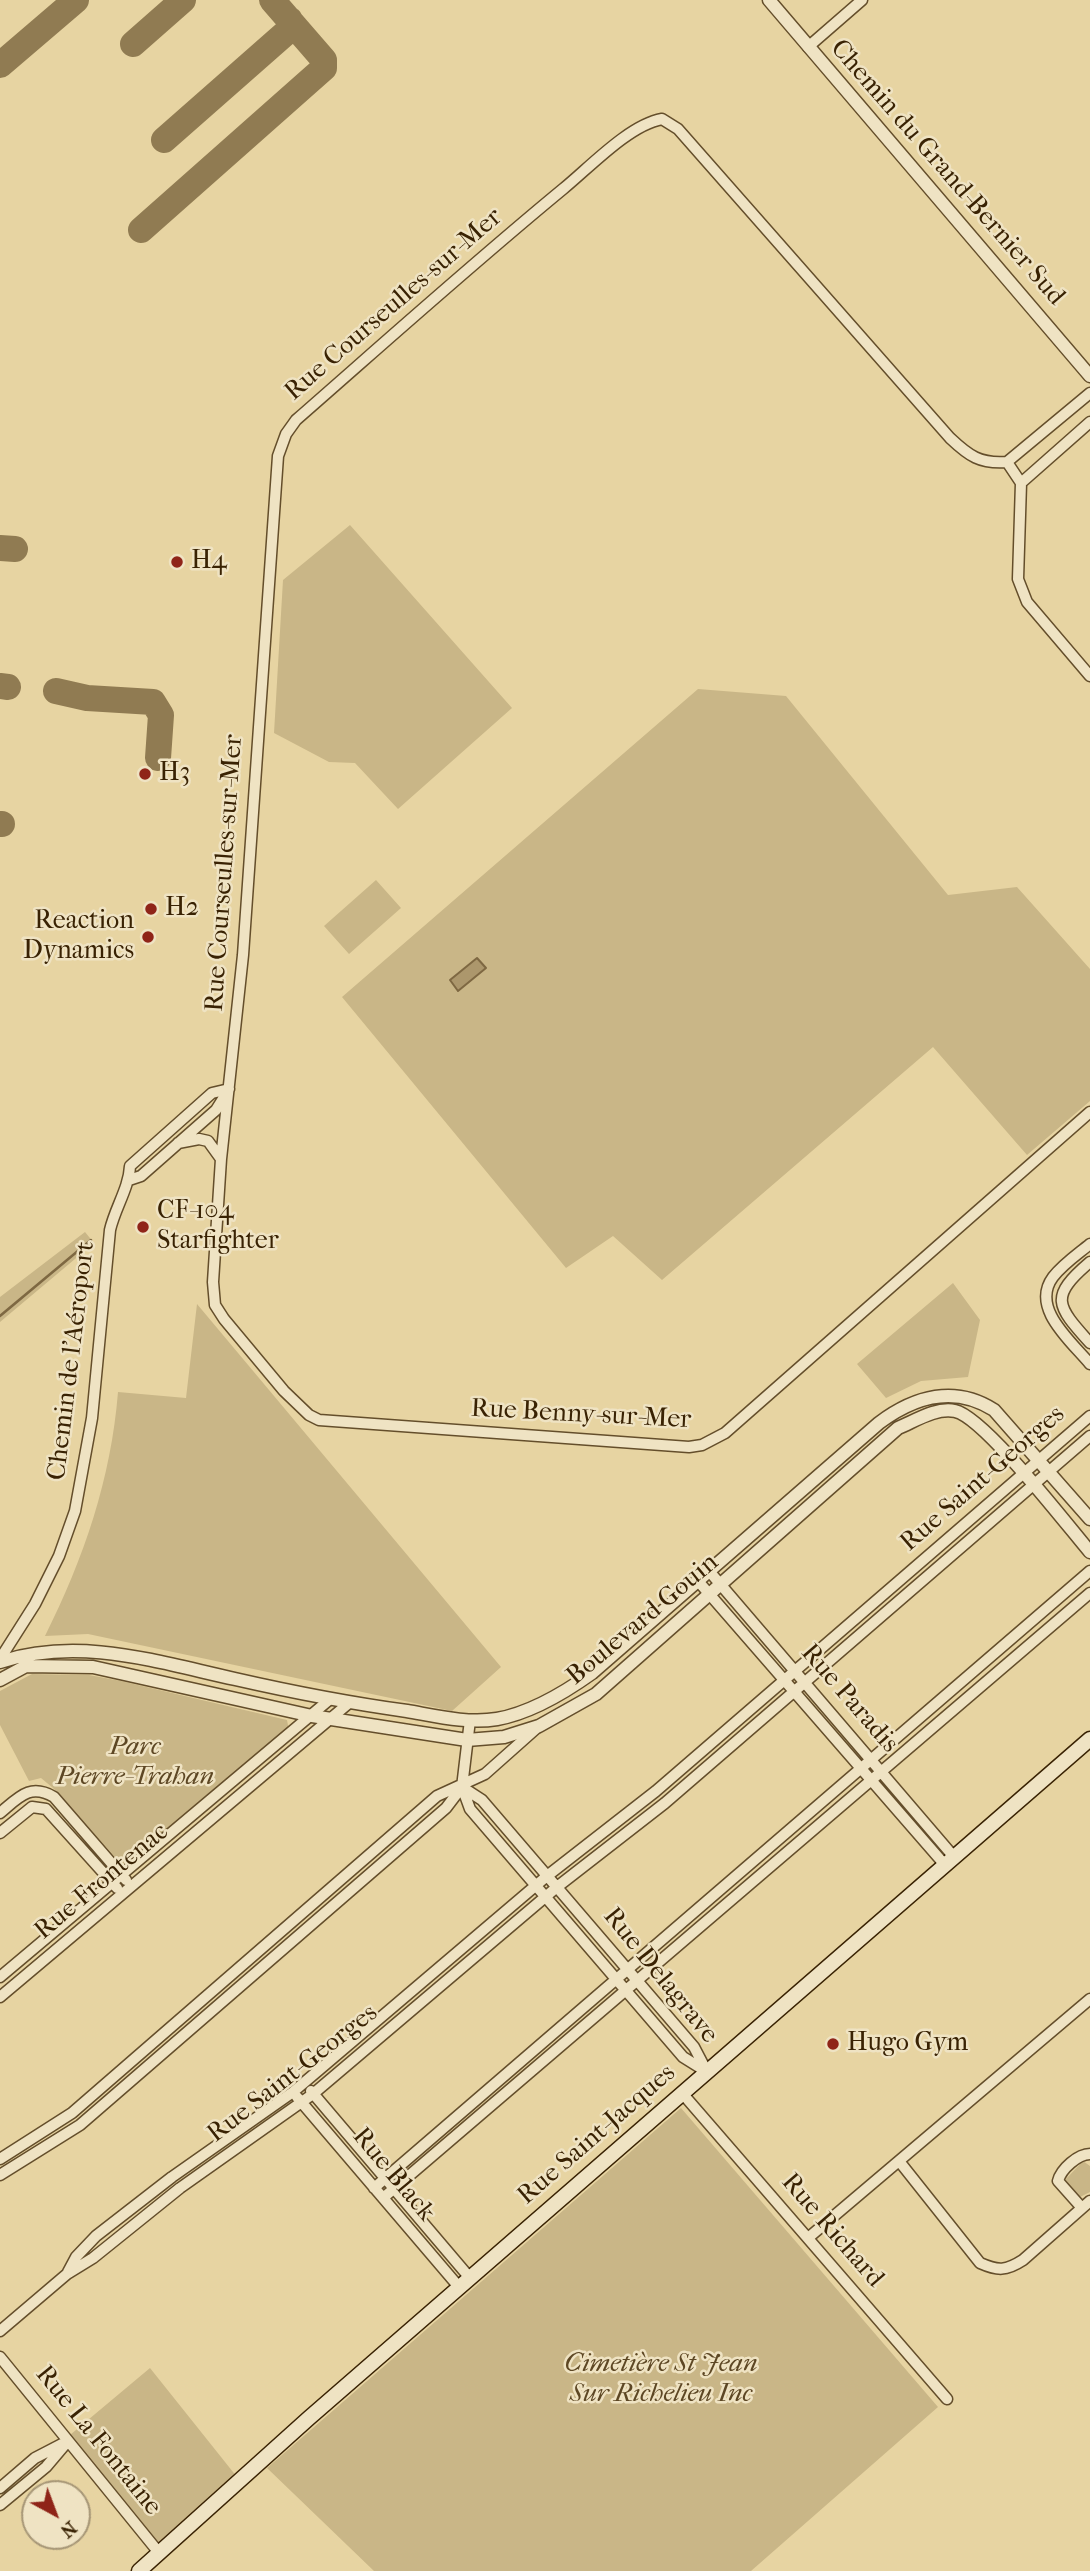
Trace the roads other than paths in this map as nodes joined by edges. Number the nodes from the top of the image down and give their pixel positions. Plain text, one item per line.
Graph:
1 (769, 0) edge
2 (862, 0) edge
3 (808, 47) junction
4 (1090, 376) edge
5 (1090, 393) edge
6 (1090, 422) edge
7 (1007, 462) junction
8 (1021, 483) junction
9 (1090, 676) edge
10 (229, 1089) junction
11 (1090, 1112) edge
12 (159, 1140) junction
13 (173, 1147) junction
14 (221, 1159) junction
15 (130, 1180) junction
16 (1090, 1244) edge
17 (1090, 1262) edge
18 (1060, 1297) junction
19 (1047, 1298) junction
20 (1090, 1343) edge
21 (1090, 1364) edge
22 (922, 1399) junction
23 (928, 1415) junction
24 (1090, 1416) edge
25 (866, 1434) junction
26 (1090, 1436) edge
27 (878, 1446) junction
28 (1038, 1461) junction
29 (1049, 1472) junction
30 (1023, 1474) junction
31 (1032, 1486) junction
32 (1090, 1519) edge
33 (1090, 1552) edge
34 (709, 1571) junction
35 (1090, 1571) edge
36 (905, 1576) junction
37 (698, 1581) junction
38 (720, 1585) junction
39 (915, 1587) junction
40 (1090, 1592) edge
41 (710, 1594) junction
42 (0, 1660) edge
43 (985, 1662) junction
44 (795, 1672) junction
45 (592, 1673) junction
46 (995, 1675) junction
47 (0, 1680) edge
48 (785, 1681) junction
49 (804, 1682) junction
50 (604, 1688) junction
51 (793, 1690) junction
52 (329, 1700) junction
53 (349, 1703) junction
54 (312, 1716) junction
55 (332, 1719) junction
56 (470, 1720) junction
57 (539, 1727) junction
58 (1090, 1739) edge
59 (467, 1740) junction
60 (871, 1759) junction
61 (862, 1769) junction
62 (881, 1772) junction
63 (871, 1780) junction
64 (462, 1787) junction
65 (37, 1790) junction
66 (224, 1790) junction
67 (656, 1791) junction
68 (234, 1802) junction
69 (665, 1802) junction
70 (36, 1808) junction
71 (0, 1813) edge
72 (0, 1833) edge
73 (950, 1861) junction
74 (743, 1871) junction
75 (547, 1876) junction
76 (117, 1879) junction
77 (753, 1882) junction
78 (333, 1885) junction
79 (132, 1886) junction
80 (536, 1886) junction
81 (557, 1887) junction
82 (122, 1895) junction
83 (343, 1896) junction
84 (545, 1897) junction
85 (627, 1970) junction
86 (0, 1977) edge
87 (617, 1980) junction
88 (637, 1981) junction
89 (423, 1983) junction
90 (625, 1990) junction
91 (210, 1991) junction
92 (432, 1993) junction
93 (0, 1997) edge
94 (1090, 1999) edge
95 (220, 2002) junction
96 (707, 2072) junction
97 (498, 2081) junction
98 (304, 2083) junction
99 (293, 2092) junction
100 (508, 2092) junction
101 (682, 2093) junction
102 (313, 2094) junction
103 (301, 2102) junction
104 (72, 2113) junction
105 (80, 2124) junction
106 (435, 2136) junction
107 (444, 2146) junction
108 (1090, 2154) edge
109 (0, 2159) edge
110 (899, 2161) junction
111 (0, 2175) edge
112 (172, 2177) junction
113 (386, 2178) junction
114 (180, 2188) junction
115 (374, 2188) junction
116 (394, 2188) junction
117 (383, 2198) junction
118 (1086, 2204) edge
119 (807, 2238) junction
120 (67, 2274) junction
121 (465, 2282) junction
122 (0, 2331) edge
123 (0, 2357) edge
124 (947, 2399) dead end
125 (68, 2441) junction
126 (0, 2488) edge
127 (0, 2505) edge
128 (160, 2554) junction
129 (139, 2571) edge

1 - 3 street, Chemin du Grand-Bernier Sud
2 - 3 street
3 - 4 street, Chemin du Grand-Bernier Sud
5 - 7 street
6 - 8 street
7 - 8 street
7 - 10 street, Rue Courseulles-sur-Mer
8 - 9 street
10 - 12 street, Chemin de l'Aéroport
10 - 13 street
10 - 14 street, Rue Benny-sur-Mer
11 - 14 street, Rue Benny-sur-Mer
12 - 13 street
12 - 15 street, Chemin de l'Aéroport
13 - 14 street
13 - 15 street
15 - 42 street, Chemin de l'Aéroport
16 - 19 street
17 - 18 street
18 - 19 street
18 - 20 street
19 - 21 street
22 - 23 street
22 - 25 street, Boulevard Gouin
22 - 28 street, Boulevard Gouin
23 - 27 street, Boulevard Gouin
23 - 30 street, Boulevard Gouin
24 - 28 street, Rue Saint-Georges
25 - 27 street
25 - 34 street, Boulevard Gouin
26 - 29 street, Rue Saint-Georges
27 - 38 street, Boulevard Gouin
28 - 29 street, Boulevard Gouin
28 - 30 street, Rue Saint-Georges
29 - 31 street, Rue Saint-Georges
29 - 32 street, Boulevard Gouin
30 - 31 street, Boulevard Gouin
30 - 36 street, Rue Saint-Georges
31 - 33 street, Boulevard Gouin
31 - 39 street, Rue Saint-Georges
34 - 37 street, Boulevard Gouin
34 - 38 street, Rue Paradis
35 - 43 street
36 - 39 street, Rue Saint-Georges
36 - 44 street, Rue Saint-Georges
37 - 41 street, Rue Paradis
37 - 45 street, Boulevard Gouin
38 - 41 street, Boulevard Gouin
38 - 44 street, Rue Paradis
39 - 49 street, Rue Saint-Georges
40 - 46 street
41 - 48 street, Rue Paradis
41 - 50 street, Boulevard Gouin
42 - 52 street, Boulevard Gouin
43 - 46 street
43 - 60 street
44 - 48 street, Rue Saint-Georges
44 - 49 street, Rue Paradis
45 - 50 street
45 - 56 street, Boulevard Gouin
46 - 62 street
47 - 54 street, Boulevard Gouin
48 - 51 street, Rue Paradis
48 - 67 street, Rue Saint-Georges
49 - 51 street, Rue Saint-Georges
49 - 60 street, Rue Paradis
50 - 57 street, Boulevard Gouin
51 - 61 street, Rue Paradis
51 - 69 street, Rue Saint-Georges
52 - 53 street, Boulevard Gouin
52 - 54 street, Rue Frontenac
53 - 55 street, Rue Frontenac
53 - 56 street, Boulevard Gouin
54 - 55 street, Boulevard Gouin
54 - 66 street, Rue Frontenac
55 - 59 street, Boulevard Gouin
55 - 68 street, Rue Frontenac
56 - 59 street
57 - 59 street, Boulevard Gouin
57 - 64 street
58 - 73 main road, Rue Saint-Jacques
59 - 64 street
60 - 61 street
60 - 62 street, Rue Paradis
61 - 63 street, Rue Paradis
61 - 74 street
62 - 63 street
62 - 73 street, Rue Paradis
63 - 73 street, Rue Paradis
63 - 77 street
64 - 75 street, Rue Delagrave
64 - 78 street
64 - 80 street, Rue Delagrave
64 - 83 street
65 - 70 street
65 - 71 street
65 - 76 street
66 - 68 street
66 - 76 street, Rue Frontenac
67 - 69 street
67 - 75 street, Rue Saint-Georges
68 - 79 street, Rue Frontenac
69 - 81 street, Rue Saint-Georges
70 - 72 street
70 - 76 street
73 - 96 main road, Rue Saint-Jacques
74 - 77 street
74 - 85 street
75 - 80 street, Rue Saint-Georges
75 - 81 street, Rue Delagrave
76 - 79 street
76 - 82 street
76 - 86 street, Rue Frontenac
77 - 88 street
78 - 83 street
78 - 91 street
79 - 82 street, Rue Frontenac
80 - 84 street, Rue Delagrave
80 - 89 street, Rue Saint-Georges
81 - 84 street, Rue Saint-Georges
81 - 85 street, Rue Delagrave
82 - 93 street, Rue Frontenac
83 - 95 street
84 - 87 street, Rue Delagrave
84 - 92 street, Rue Saint-Georges
85 - 87 street
85 - 88 street, Rue Delagrave
87 - 90 street, Rue Delagrave
87 - 97 street
88 - 90 street
88 - 96 street, Rue Delagrave
89 - 92 street
89 - 98 street, Rue Saint-Georges
90 - 96 street, Rue Delagrave
90 - 100 street
91 - 95 street
91 - 104 street
92 - 102 street, Rue Saint-Georges
94 - 110 street
95 - 105 street
96 - 101 main road, Rue Saint-Jacques
97 - 100 street
97 - 106 street
98 - 99 street, Rue Saint-Georges
98 - 102 street, Rue Black
99 - 103 street, Rue Black
99 - 112 street, Rue Saint-Georges
100 - 107 street
101 - 119 street, Rue Richard
101 - 121 main road, Rue Saint-Jacques
102 - 103 street, Rue Saint-Georges
102 - 113 street, Rue Black
103 - 114 street, Rue Saint-Georges
103 - 115 street, Rue Black
104 - 105 street
104 - 109 street
105 - 111 street
106 - 107 street
106 - 113 street
107 - 116 street
108 - 118 street
110 - 118 street
110 - 119 street
112 - 114 street
112 - 120 street, Rue Saint-Georges
113 - 115 street
113 - 116 street, Rue Black
114 - 120 street, Rue Saint-Georges
115 - 117 street, Rue Black
116 - 117 street
116 - 121 street, Rue Black
117 - 121 street, Rue Black
119 - 124 street, Rue Richard
120 - 122 street, Rue Saint-Georges
121 - 128 main road, Rue Saint-Jacques
123 - 125 street, Rue La Fontaine
125 - 126 street
125 - 127 street
125 - 128 street, Rue La Fontaine
128 - 129 main road, Rue Saint-Jacques

